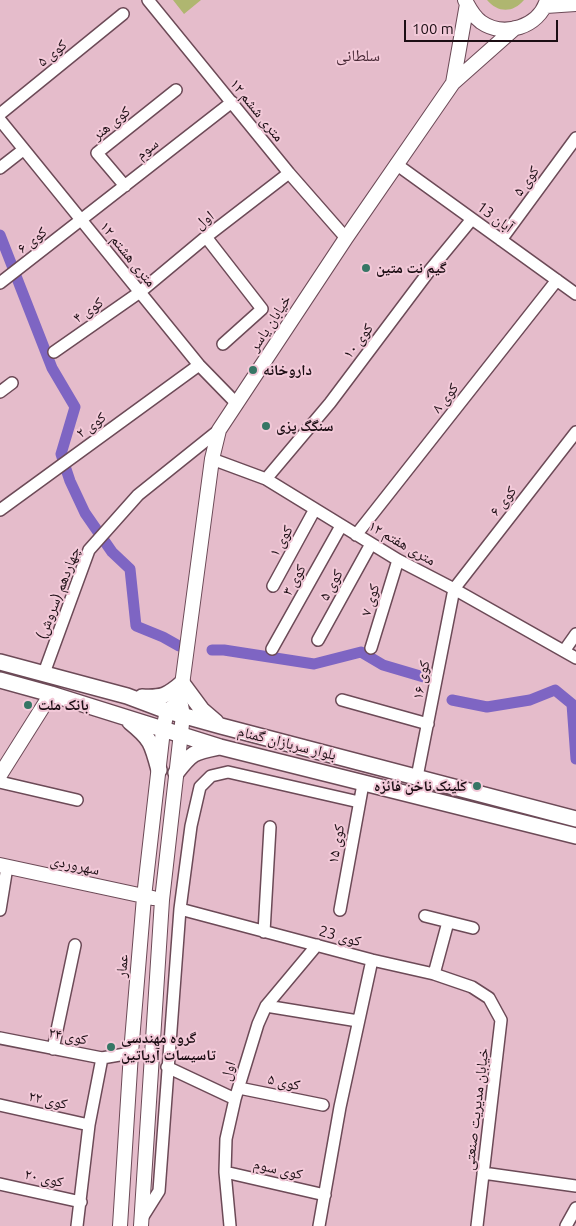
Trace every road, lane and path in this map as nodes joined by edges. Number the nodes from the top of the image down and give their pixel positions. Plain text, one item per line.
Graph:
1 (148, 0) edge
2 (466, 2) edge
3 (546, 3) edge
4 (576, 4) edge
5 (124, 14) dead end
6 (515, 28) junction
7 (452, 83) junction
8 (176, 90) dead end
9 (232, 102) junction
10 (0, 114) edge
11 (0, 120) edge
12 (576, 139) edge
13 (23, 150) junction
14 (396, 164) junction
15 (0, 168) edge
16 (289, 173) junction
17 (125, 186) junction
18 (472, 219) junction
19 (82, 220) junction
20 (206, 237) junction
21 (346, 238) junction
22 (502, 240) junction
23 (1, 280) edge
24 (557, 280) junction
25 (140, 292) junction
26 (576, 294) edge
27 (223, 344) dead end
28 (54, 352) dead end
29 (199, 365) junction
30 (12, 383) dead end
31 (0, 392) edge
32 (237, 404) junction
33 (219, 430) junction
34 (576, 432) edge
35 (212, 459) junction
36 (266, 479) junction
37 (315, 509) junction
38 (0, 510) edge
39 (341, 526) junction
40 (356, 535) junction
41 (371, 544) junction
42 (398, 560) junction
43 (273, 586) dead end
44 (454, 589) junction
45 (576, 634) edge
46 (318, 640) dead end
47 (371, 648) dead end
48 (272, 649) dead end
49 (564, 651) junction
50 (576, 658) edge
51 (0, 662) edge
52 (44, 673) junction
53 (0, 680) edge
54 (182, 683) junction
55 (51, 694) junction
56 (126, 696) junction
57 (180, 700) junction
58 (342, 700) dead end
59 (167, 711) junction
60 (121, 715) junction
61 (183, 715) junction
62 (428, 724) junction
63 (221, 726) junction
64 (163, 730) junction
65 (180, 734) junction
66 (220, 747) junction
67 (159, 770) junction
68 (176, 773) junction
69 (0, 775) edge
70 (417, 777) junction
71 (0, 782) edge
72 (363, 784) junction
73 (77, 800) dead end
74 (359, 802) junction
75 (576, 819) edge
76 (170, 823) junction
77 (191, 826) junction
78 (270, 827) dead end
79 (576, 836) edge
80 (4, 866) edge
81 (144, 897) junction
82 (162, 900) junction
83 (180, 909) junction
84 (0, 910) edge
85 (340, 910) dead end
86 (425, 916) dead end
87 (448, 922) junction
88 (473, 928) dead end
89 (264, 932) junction
90 (75, 945) dead end
91 (317, 945) junction
92 (372, 960) junction
93 (434, 974) junction
94 (489, 998) joint
95 (266, 1006) junction
96 (358, 1021) junction
97 (0, 1038) edge
98 (53, 1048) junction
99 (131, 1053) junction
100 (102, 1058) junction
101 (167, 1067) junction
102 (237, 1094) junction
103 (0, 1105) edge
104 (323, 1105) dead end
105 (90, 1125) junction
106 (225, 1172) junction
107 (483, 1173) junction
108 (0, 1184) edge
109 (576, 1186) edge
110 (325, 1195) junction
111 (81, 1202) junction
112 (576, 1208) edge
113 (141, 1223) edge
114 (77, 1226) edge
115 (120, 1226) edge
116 (230, 1226) edge
117 (319, 1226) edge
118 (477, 1226) edge
119 (566, 1226) edge

1 - 9 street, ۱۲ متری ششم
2 - 6 street
2 - 7 street, خیابان یاسر
3 - 4 street
3 - 6 street
5 - 10 street, کوی ۵
6 - 7 street, خیابان یاسر
7 - 14 street, خیابان یاسر
8 - 17 street, کوی هنر
9 - 16 street, ۱۲ متری ششم
9 - 17 street, سوم
11 - 13 street, ۱۲ متری هشتم
12 - 22 street, کوی ۵
13 - 15 street
13 - 19 street, ۱۲ متری هشتم
14 - 18 street, 13 آبان
14 - 21 street, خیابان یاسر
16 - 20 street, اول
16 - 21 street, ۱۲ متری ششم
17 - 19 street, سوم
18 - 22 street, 13 آبان
18 - 36 street, کوی ۱۰
19 - 23 street, کوی ۶
19 - 25 street, ۱۲ متری هشتم
20 - 25 street, اول
20 - 27 street
21 - 32 street, خیابان یاسر
22 - 24 street, 13 آبان
24 - 26 street, 13 آبان
24 - 40 street, کوی ۸
25 - 28 street, کوی ۴
25 - 29 street, ۱۲ متری هشتم
29 - 32 street, ۱۲ متری هشتم
29 - 38 street, کوی ۲
30 - 31 street
32 - 33 street, خیابان یاسر
33 - 35 street, خیابان یاسر
33 - 52 street, چهاردهم (سروش)
34 - 44 street, کوی ۶
35 - 36 street, ۱۲ متری هفتم
35 - 54 street, خیابان یاسر
36 - 37 street, ۱۲ متری هفتم
37 - 39 street, ۱۲ متری هفتم
37 - 43 street, کوی ۱
39 - 40 street, ۱۲ متری هفتم
39 - 48 street, کوی ۳
40 - 41 street, ۱۲ متری هفتم
41 - 42 street, ۱۲ متری هفتم
41 - 46 street, کوی ۵
42 - 44 street, ۱۲ متری هفتم
42 - 47 street, کوی ۷
44 - 49 street, ۱۲ متری هفتم
44 - 62 street, کوی ۱۶
45 - 49 street
49 - 50 street, ۱۲ متری هفتم
51 - 52 main road, بلوار سربازان گمنام
52 - 56 main road, بلوار سربازان گمنام
53 - 55 main road, بلوار سربازان گمنام
54 - 56 main road
54 - 57 street, خیابان یاسر
54 - 63 main road
55 - 60 main road, بلوار سربازان گمنام
55 - 69 street
56 - 59 main road, بلوار سربازان گمنام
57 - 59 street
57 - 61 street, خیابان یاسر
58 - 62 street
59 - 61 main road, بلوار سربازان گمنام
59 - 64 street, عمار
60 - 64 main road, بلوار سربازان گمنام
60 - 67 main road
61 - 63 main road, بلوار سربازان گمنام
61 - 65 street
62 - 70 street, کوی ۱۶
63 - 70 main road, بلوار سربازان گمنام
64 - 65 main road, بلوار سربازان گمنام
64 - 67 street, عمار
65 - 66 main road, بلوار سربازان گمنام
65 - 68 street
66 - 68 main road
66 - 72 main road, بلوار سربازان گمنام
67 - 81 street, عمار
68 - 76 street
70 - 75 main road, بلوار سربازان گمنام
71 - 73 street
72 - 74 street, کوی ۱۵
72 - 79 main road, بلوار سربازان گمنام
74 - 77 street
74 - 85 street, کوی ۱۵
76 - 77 street
76 - 82 street
77 - 83 street
78 - 89 street
80 - 81 street, سهروردی
80 - 84 street
81 - 82 street, سهروردی
81 - 99 street, عمار
82 - 113 street
83 - 89 street, کوی 23
83 - 101 street
86 - 87 street
87 - 88 street
87 - 93 street
89 - 91 street, کوی 23
90 - 98 street
91 - 92 street, کوی 23
91 - 95 street, اول
92 - 93 street, کوی 23
92 - 96 street
93 - 94 street, کوی 23
94 - 107 street, خیابان مدیریت صنعتی
95 - 96 street
95 - 102 street, اول
96 - 110 street
97 - 98 street, کوی ۲۴
98 - 100 street, کوی ۲۴
99 - 100 street, کوی ۲۴
99 - 115 street, عمار
100 - 105 street
101 - 102 street, کوی ۵
101 - 113 street
102 - 104 street, کوی ۵
102 - 106 street, اول
103 - 105 street, کوی ۲۲
105 - 111 street
106 - 110 street, کوی سوم
106 - 116 street, اول
107 - 109 street
107 - 118 street, خیابان مدیریت صنعتی
108 - 111 street, کوی ۲۰
110 - 117 street
111 - 114 street
112 - 119 street

